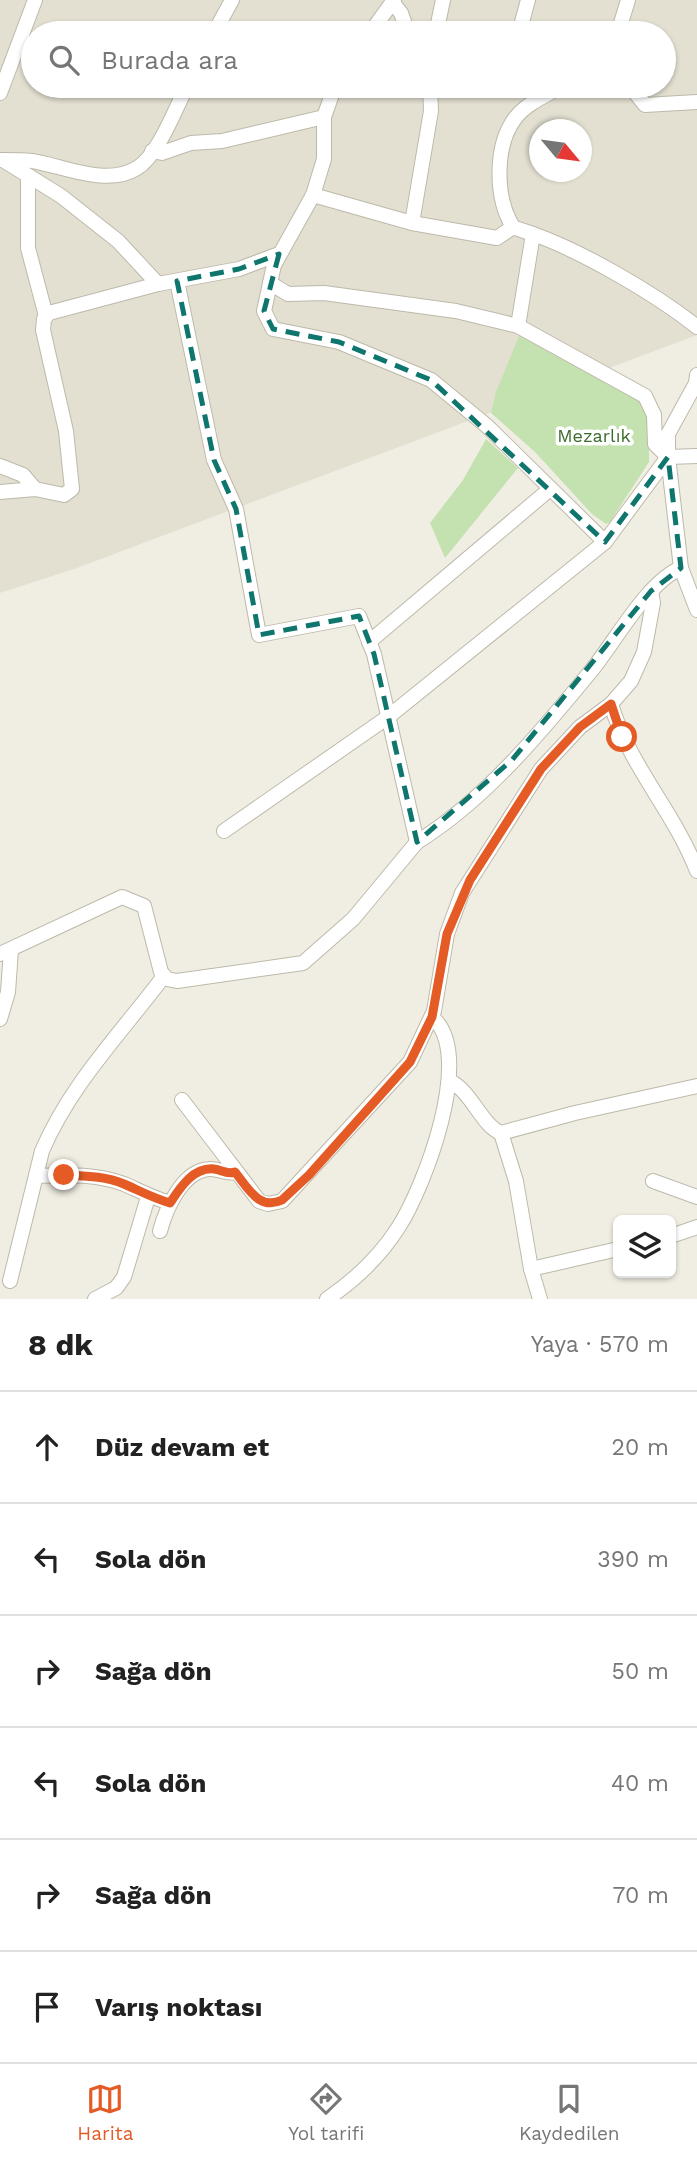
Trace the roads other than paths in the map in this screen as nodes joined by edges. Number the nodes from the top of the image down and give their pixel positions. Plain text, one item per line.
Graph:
1 (35, 0) edge
2 (232, 0) edge
3 (443, 0) edge
4 (528, 0) edge
5 (628, 0) edge
6 (393, 2) edge
7 (27, 21) edge
8 (221, 21) edge
9 (379, 21) edge
10 (404, 21) edge
11 (439, 21) edge
12 (522, 21) edge
13 (622, 21) edge
14 (21, 37) edge
15 (0, 93) edge
16 (181, 98) edge
17 (331, 98) edge
18 (430, 98) edge
19 (533, 98) edge
20 (639, 98) edge
21 (697, 102) edge
22 (324, 117) junction
23 (152, 151) junction
24 (1, 160) edge
25 (28, 177) junction
26 (313, 195) junction
27 (412, 223) junction
28 (513, 227) junction
29 (533, 233) junction
30 (279, 254) junction
31 (177, 281) junction
32 (270, 283) junction
33 (158, 285) junction
34 (46, 316) junction
35 (518, 326) junction
36 (697, 327) edge
37 (697, 374) edge
38 (697, 456) edge
39 (667, 457) junction
40 (0, 466) edge
41 (35, 489) junction
42 (550, 489) junction
43 (0, 492) edge
44 (605, 542) junction
45 (681, 568) junction
46 (651, 591) junction
47 (697, 610) edge
48 (369, 642) junction
49 (611, 704) junction
50 (388, 717) junction
51 (224, 831) dead end
52 (417, 842) junction
53 (697, 871) edge
54 (6, 952) edge
55 (164, 976) junction
56 (432, 1017) junction
57 (0, 1019) edge
58 (450, 1081) junction
59 (697, 1086) edge
60 (182, 1100) dead end
61 (501, 1133) junction
62 (235, 1172) junction
63 (36, 1176) junction
64 (653, 1181) dead end
65 (148, 1197) junction
66 (697, 1197) edge
67 (170, 1203) junction
68 (697, 1227) edge
69 (160, 1231) dead end
70 (676, 1234) edge
71 (613, 1251) edge
72 (531, 1269) junction
73 (10, 1281) dead end
74 (95, 1299) edge
75 (327, 1299) edge
76 (540, 1299) edge

1 - 7 street
2 - 8 street
3 - 11 street
4 - 12 street
5 - 13 street
6 - 9 street
6 - 10 street
14 - 15 street
16 - 23 street
17 - 22 street
18 - 27 street
19 - 28 street
20 - 21 street
22 - 23 street
22 - 26 street
23 - 24 street
24 - 25 street
25 - 33 street
25 - 34 street
26 - 27 street
26 - 30 street
27 - 28 street
28 - 29 street
29 - 35 street
29 - 36 street
30 - 31 street
30 - 32 street
31 - 33 street
31 - 48 street
32 - 35 street
32 - 42 street
33 - 34 street
34 - 41 street
35 - 39 street
37 - 39 street
38 - 39 street
39 - 44 street
39 - 45 street
40 - 41 street
41 - 43 street
42 - 44 street
42 - 48 street
44 - 50 street
45 - 46 street
45 - 47 street
46 - 49 street
46 - 52 street
48 - 50 street
49 - 53 street
49 - 56 street
50 - 51 street
50 - 52 street
52 - 55 street
54 - 55 street
54 - 57 street
55 - 63 street
56 - 58 street
56 - 62 street
58 - 61 street
58 - 75 street
59 - 61 street
60 - 62 street
61 - 72 street
62 - 67 street
63 - 65 street
63 - 73 street
64 - 66 street
65 - 67 street
65 - 74 street
67 - 69 street
68 - 70 street
71 - 72 street
72 - 76 street

